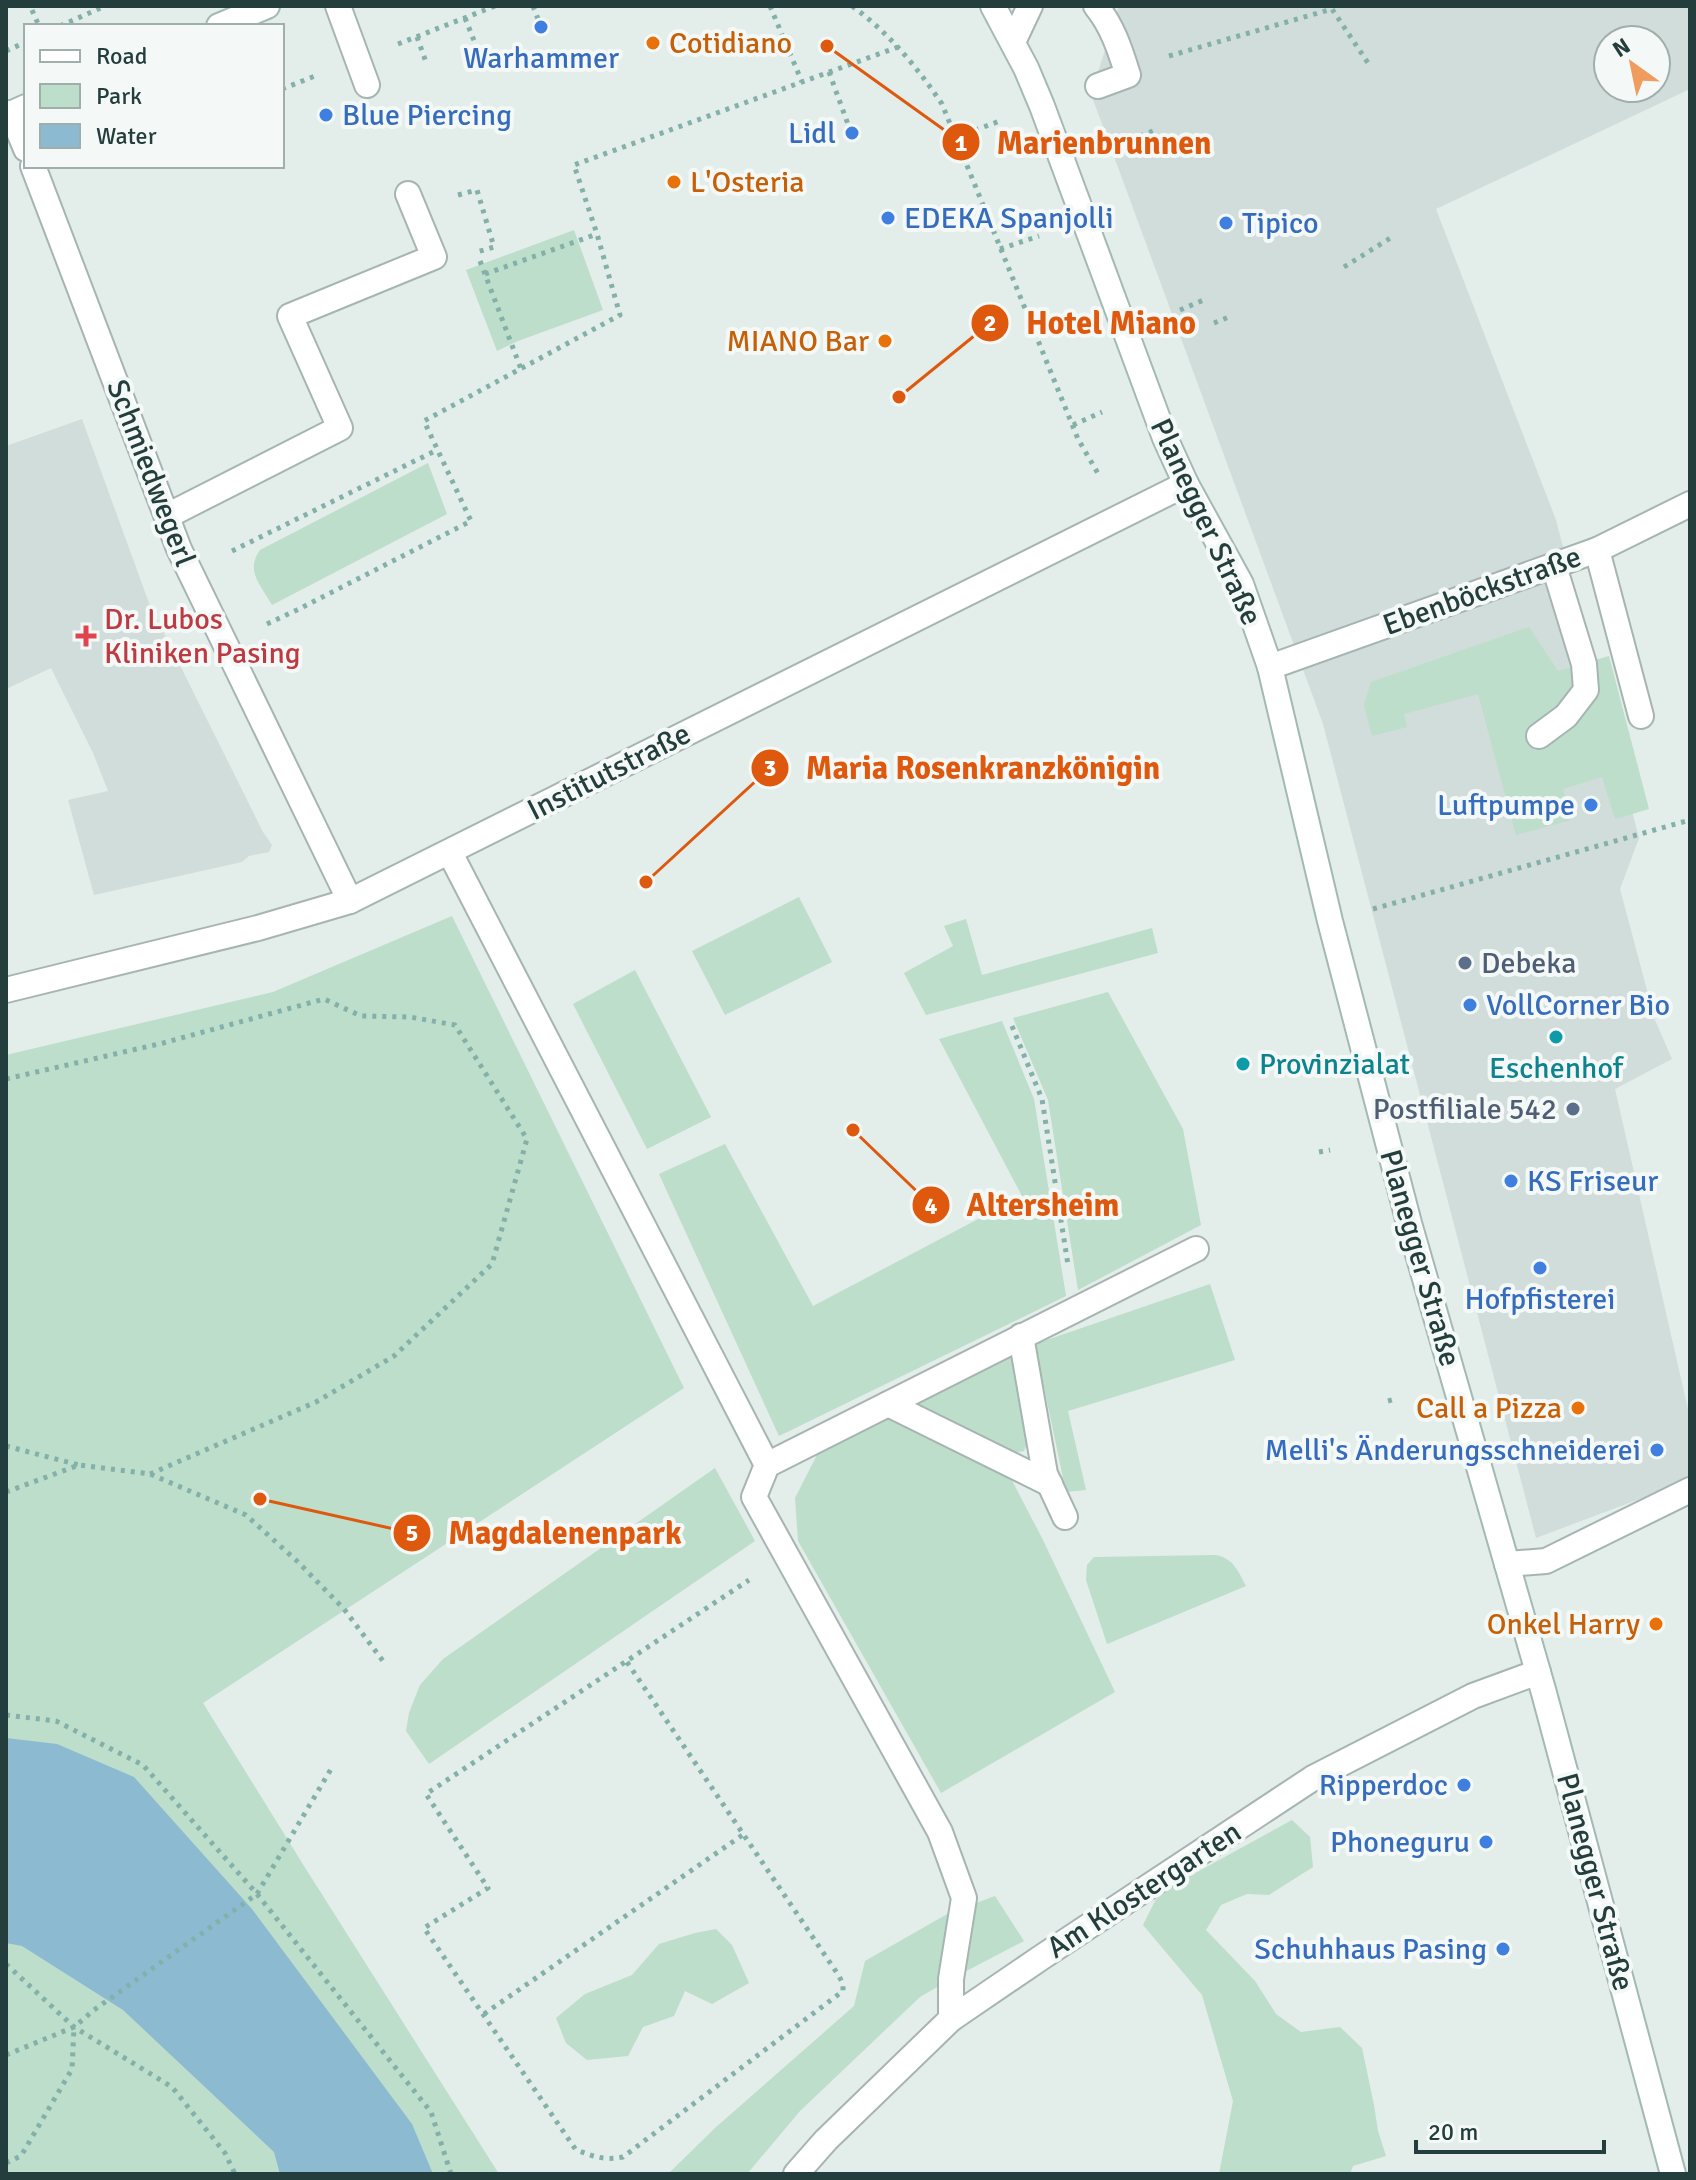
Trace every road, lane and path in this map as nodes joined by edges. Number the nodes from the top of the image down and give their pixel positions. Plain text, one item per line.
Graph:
1 (105, 6) edge
2 (267, 6) edge
3 (338, 6) edge
4 (533, 6) edge
5 (770, 6) edge
6 (852, 6) edge
7 (993, 6) edge
8 (1030, 6) edge
9 (1096, 6) edge
10 (32, 10) dead end
11 (465, 18) dead end
12 (538, 19) dead end
13 (38, 24) edge
14 (64, 24) edge
15 (224, 24) edge
16 (417, 37) dead end
17 (1013, 42) junction
18 (475, 43) dead end
19 (898, 47) junction
20 (1157, 60) dead end
21 (426, 62) dead end
22 (1370, 66) dead end
23 (829, 72) junction
24 (802, 82) junction
25 (367, 85) dead end
26 (1098, 86) dead end
27 (14, 112) edge
28 (1007, 118) dead end
29 (849, 127) dead end
30 (1153, 131) dead end
31 (956, 137) junction
32 (24, 143) edge
33 (1121, 143) dead end
34 (34, 168) edge
35 (408, 194) dead end
36 (597, 234) junction
37 (1039, 236) dead end
38 (1392, 237) dead end
39 (494, 247) dead end
40 (1000, 249) junction
41 (1344, 267) dead end
42 (484, 274) junction
43 (1206, 299) dead end
44 (1180, 310) dead end
45 (1229, 317) dead end
46 (1214, 323) dead end
47 (521, 369) junction
48 (1102, 412) dead end
49 (1073, 425) junction
50 (437, 450) junction
51 (1186, 484) junction
52 (1690, 504) edge
53 (1123, 514) junction
54 (167, 516) junction
55 (1597, 550) junction
56 (227, 554) dead end
57 (1554, 566) junction
58 (277, 620) dead end
59 (1270, 667) junction
60 (1641, 716) dead end
61 (1539, 736) dead end
62 (1690, 820) edge
63 (450, 853) junction
64 (350, 901) junction
65 (1330, 921) junction
66 (6, 990) edge
67 (1012, 1026) dead end
68 (6, 1079) edge
69 (1330, 1150) dead end
70 (1319, 1152) dead end
71 (1196, 1249) dead end
72 (1076, 1309) junction
73 (1021, 1336) junction
74 (1395, 1399) dead end
75 (1388, 1401) dead end
76 (888, 1404) junction
77 (6, 1446) edge
78 (79, 1465) junction
79 (767, 1465) junction
80 (150, 1474) junction
81 (1050, 1484) junction
82 (1690, 1490) edge
83 (6, 1492) edge
84 (1065, 1517) dead end
85 (787, 1555) junction
86 (1507, 1564) junction
87 (383, 1661) dead end
88 (627, 1662) junction
89 (1538, 1672) junction
90 (6, 1715) edge
91 (331, 1769) dead end
92 (744, 1834) junction
93 (257, 1894) junction
94 (6, 1964) edge
95 (484, 2014) junction
96 (951, 2019) junction
97 (74, 2027) junction
98 (6, 2055) edge
99 (6, 2163) edge
100 (235, 2174) edge
101 (451, 2174) edge
102 (796, 2174) edge
103 (1673, 2174) edge

1 - 14 path
2 - 15 street
3 - 25 street
4 - 12 path
5 - 24 path
6 - 19 path
7 - 17 street, Planegger Straße
8 - 17 street
9 - 26 street
10 - 13 path
11 - 18 path
16 - 21 path
17 - 51 street, Planegger Straße
19 - 23 path
19 - 31 path
20 - 22 path
23 - 24 path
23 - 29 path
24 - 36 path
27 - 32 street
28 - 31 path
30 - 33 path
31 - 40 path
34 - 54 street, Schmiedwegerl
35 - 54 street
36 - 42 path
36 - 47 path
37 - 40 path
38 - 41 path
39 - 42 path
40 - 49 path
42 - 47 path
43 - 44 path
45 - 46 path
47 - 50 path
48 - 49 path
49 - 53 path
50 - 56 path
50 - 58 path
51 - 53 street, Institutstraße
51 - 59 street, Planegger Straße
52 - 55 street, Ebenböckstraße
53 - 63 street, Institutstraße
54 - 64 street, Schmiedwegerl
55 - 57 street, Ebenböckstraße
55 - 60 street
57 - 59 street, Ebenböckstraße
57 - 61 street
59 - 65 street, Planegger Straße
62 - 65 path
63 - 64 street, Institutstraße
63 - 79 street
64 - 66 street, Institutstraße
65 - 86 street, Planegger Straße
67 - 72 path
68 - 80 path
69 - 70 path
71 - 72 street
72 - 73 street
73 - 76 street
73 - 81 street
74 - 75 path
76 - 79 street
76 - 81 street
77 - 78 path
78 - 80 path
78 - 83 path
79 - 85 street
80 - 87 path
81 - 84 street
82 - 86 street
85 - 88 path
85 - 96 street
86 - 89 street, Planegger Straße
88 - 92 path
88 - 95 path
89 - 96 street, Am Klostergarten
89 - 103 street, Planegger Straße
90 - 93 path
91 - 93 path
92 - 95 path
92 - 95 path
93 - 97 path
93 - 101 path
94 - 97 path
96 - 102 street, Am Klostergarten
97 - 98 path
97 - 99 path
97 - 100 path

